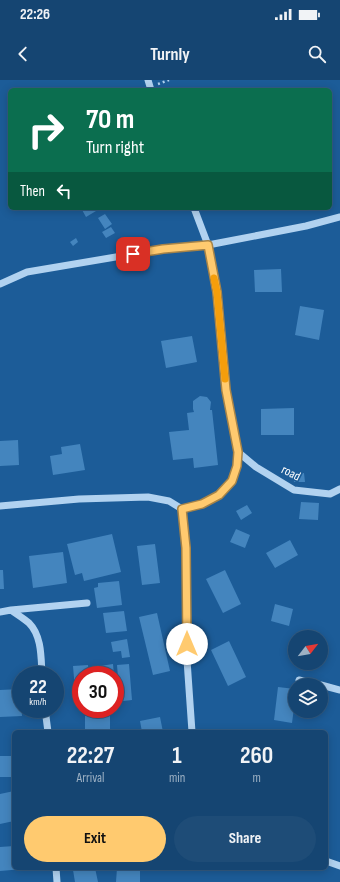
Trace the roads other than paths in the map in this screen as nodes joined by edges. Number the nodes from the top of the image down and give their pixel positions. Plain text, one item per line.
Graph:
1 (195, 210) edge
2 (340, 217) edge
3 (208, 245) junction
4 (0, 284) edge
5 (238, 452) junction
6 (340, 489) edge
7 (0, 506) edge
8 (182, 509) junction
9 (87, 603) dead end
10 (11, 610) junction
11 (0, 612) edge
12 (41, 666) edge
13 (328, 687) edge
14 (340, 690) edge
15 (47, 718) edge
16 (48, 730) edge
17 (192, 730) edge
18 (328, 862) edge
19 (340, 866) edge
20 (56, 870) edge
21 (57, 882) edge

1 - 3 street
2 - 3 street
3 - 4 street
3 - 5 street
5 - 6 street, road
5 - 8 street
7 - 8 street
8 - 17 street
9 - 10 street
10 - 11 street
10 - 12 street
13 - 14 street
15 - 16 street
18 - 19 street
20 - 21 street

